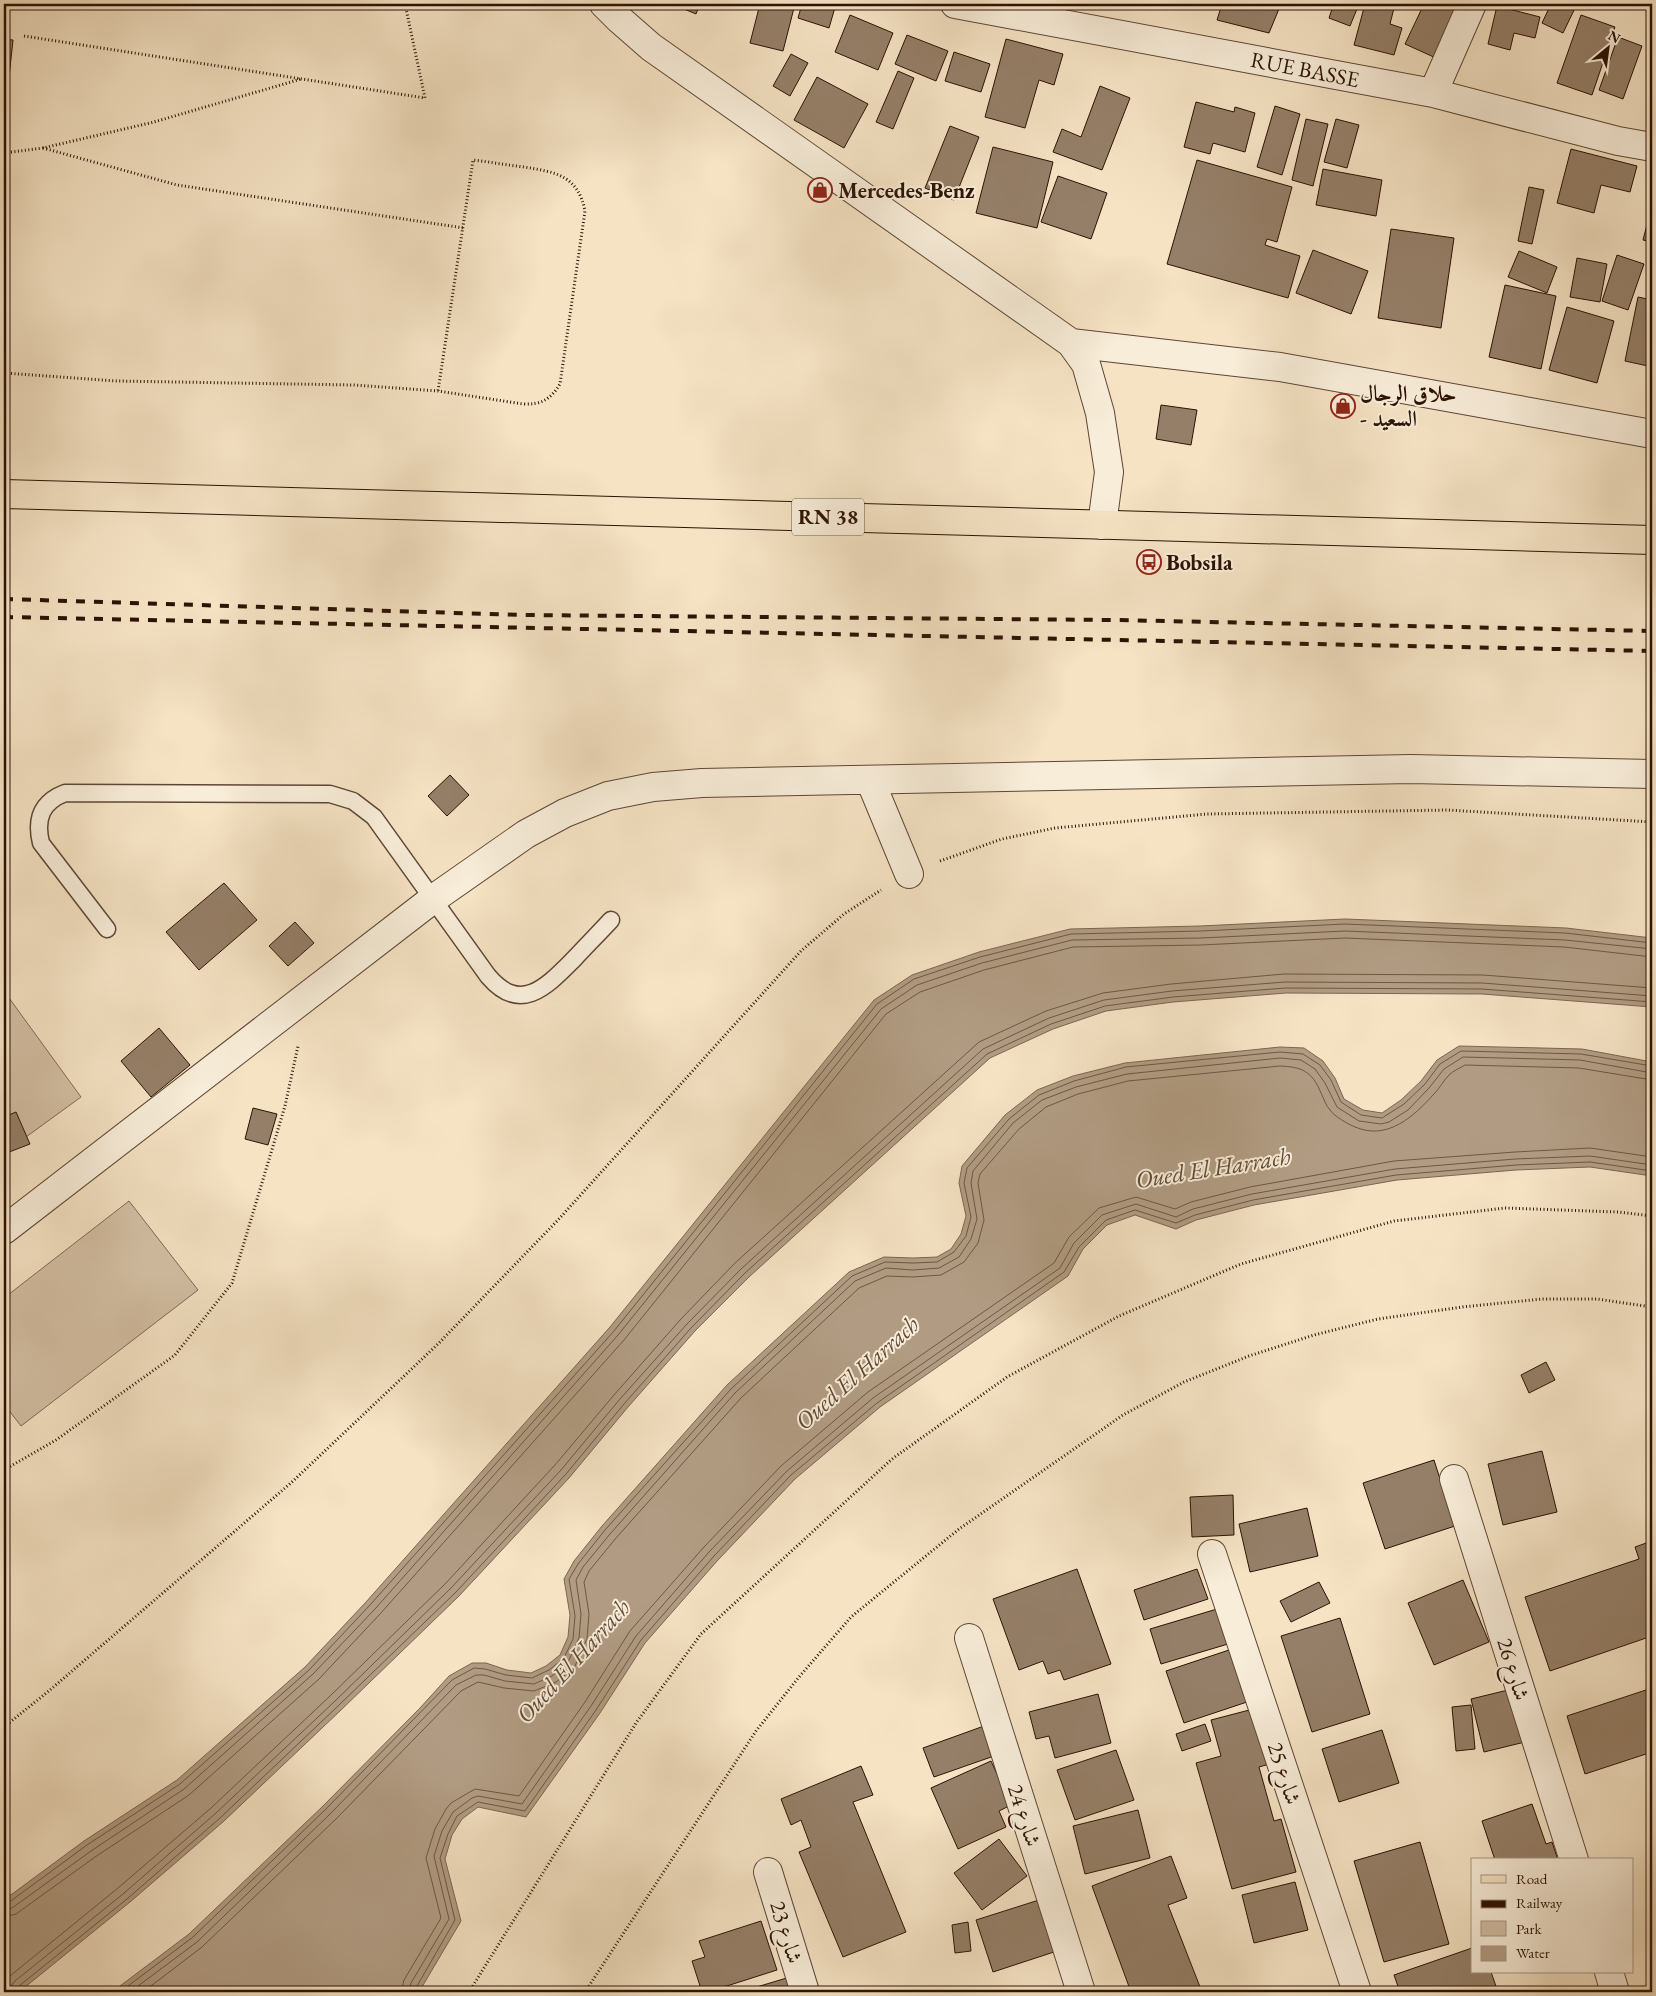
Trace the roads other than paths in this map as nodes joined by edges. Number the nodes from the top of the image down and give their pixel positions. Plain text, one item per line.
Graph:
1 (604, 4) edge
2 (955, 4) edge
3 (1472, 4) edge
4 (1433, 93) junction
5 (1652, 147) edge
6 (1071, 343) junction
7 (1652, 434) edge
8 (4, 494) edge
9 (1102, 525) junction
10 (1652, 540) edge
11 (1652, 774) edge
12 (870, 780) junction
13 (909, 874) road end
14 (433, 899) junction
15 (612, 920) dead end
16 (107, 929) dead end
17 (4, 1230) edge
18 (1454, 1479) dead end
19 (1212, 1554) dead end
20 (969, 1638) dead end
21 (1573, 1858) edge
22 (768, 1872) dead end
23 (1610, 1974) edge
24 (805, 1992) edge
25 (1081, 1992) edge
26 (1357, 1992) edge
27 (1615, 1992) edge

1 - 6 street
2 - 4 street, RUE BASSE
3 - 4 street
4 - 5 street, RUE BASSE
6 - 7 street
6 - 9 street
8 - 9 main road, RN 38
9 - 10 main road, RN 38
11 - 12 street
12 - 13 street
12 - 14 street
14 - 15 lane
14 - 16 lane
14 - 17 street
18 - 21 street, شارع 26
19 - 26 street, شارع 25
20 - 25 street, شارع 24
22 - 24 street, شارع 23
23 - 27 street

